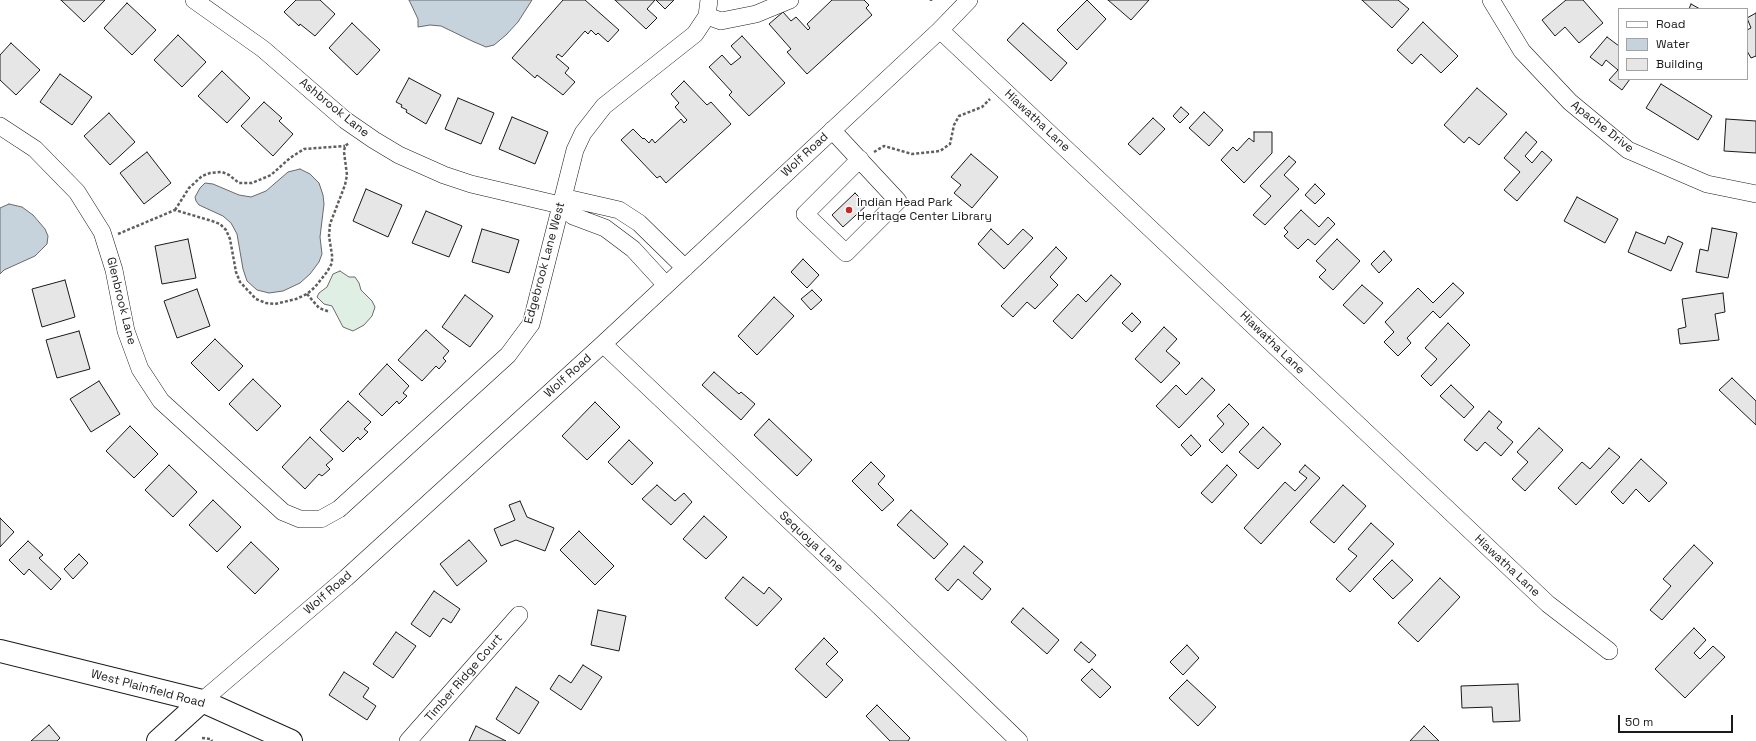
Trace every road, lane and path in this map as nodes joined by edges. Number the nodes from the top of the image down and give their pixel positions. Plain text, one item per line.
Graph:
1 (194, 0) edge
2 (790, 0) edge
3 (969, 0) edge
4 (1491, 0) edge
5 (708, 8) edge
6 (940, 30) junction
7 (1001, 87) junction
8 (0, 126) edge
9 (832, 130) junction
10 (361, 131) junction
11 (345, 146) junction
12 (860, 159) junction
13 (1756, 194) edge
14 (560, 205) junction
15 (175, 210) junction
16 (104, 240) junction
17 (685, 268) junction
18 (666, 285) junction
19 (306, 294) junction
20 (330, 312) dead end
21 (603, 344) junction
22 (300, 519) joint
23 (519, 615) dead end
24 (0, 651) edge
25 (1609, 651) dead end
26 (202, 701) junction
27 (202, 738) dead end
28 (158, 741) edge
29 (212, 741) edge
30 (291, 741) edge
31 (408, 741) edge
32 (1019, 741) edge

1 - 10 street, Ashbrook Lane
2 - 5 street
3 - 6 street, Wolf Road
4 - 13 street, Apache Drive
5 - 14 street, Edgebrook Lane West
6 - 7 street, Hiawatha Lane
6 - 9 street, Wolf Road
7 - 12 path
7 - 25 street, Hiawatha Lane
8 - 16 street, Glenbrook Lane
9 - 12 street
9 - 17 street, Wolf Road
10 - 11 path
10 - 14 street, Ashbrook Lane
11 - 15 path
11 - 19 path
12 - 12 street
14 - 17 street, Ashbrook Lane
14 - 18 street, Ashbrook Lane
14 - 22 street, Edgebrook Lane West
15 - 16 path
15 - 19 path
16 - 22 street, Glenbrook Lane
17 - 18 street, Wolf Road
18 - 21 street, Wolf Road
19 - 20 path
21 - 26 street, Wolf Road
21 - 32 street, Sequoya Lane
23 - 31 street, Timber Ridge Court
24 - 26 main road, West Plainfield Road
26 - 28 main road, Wolf Road
26 - 30 main road, West Plainfield Road
27 - 29 path

